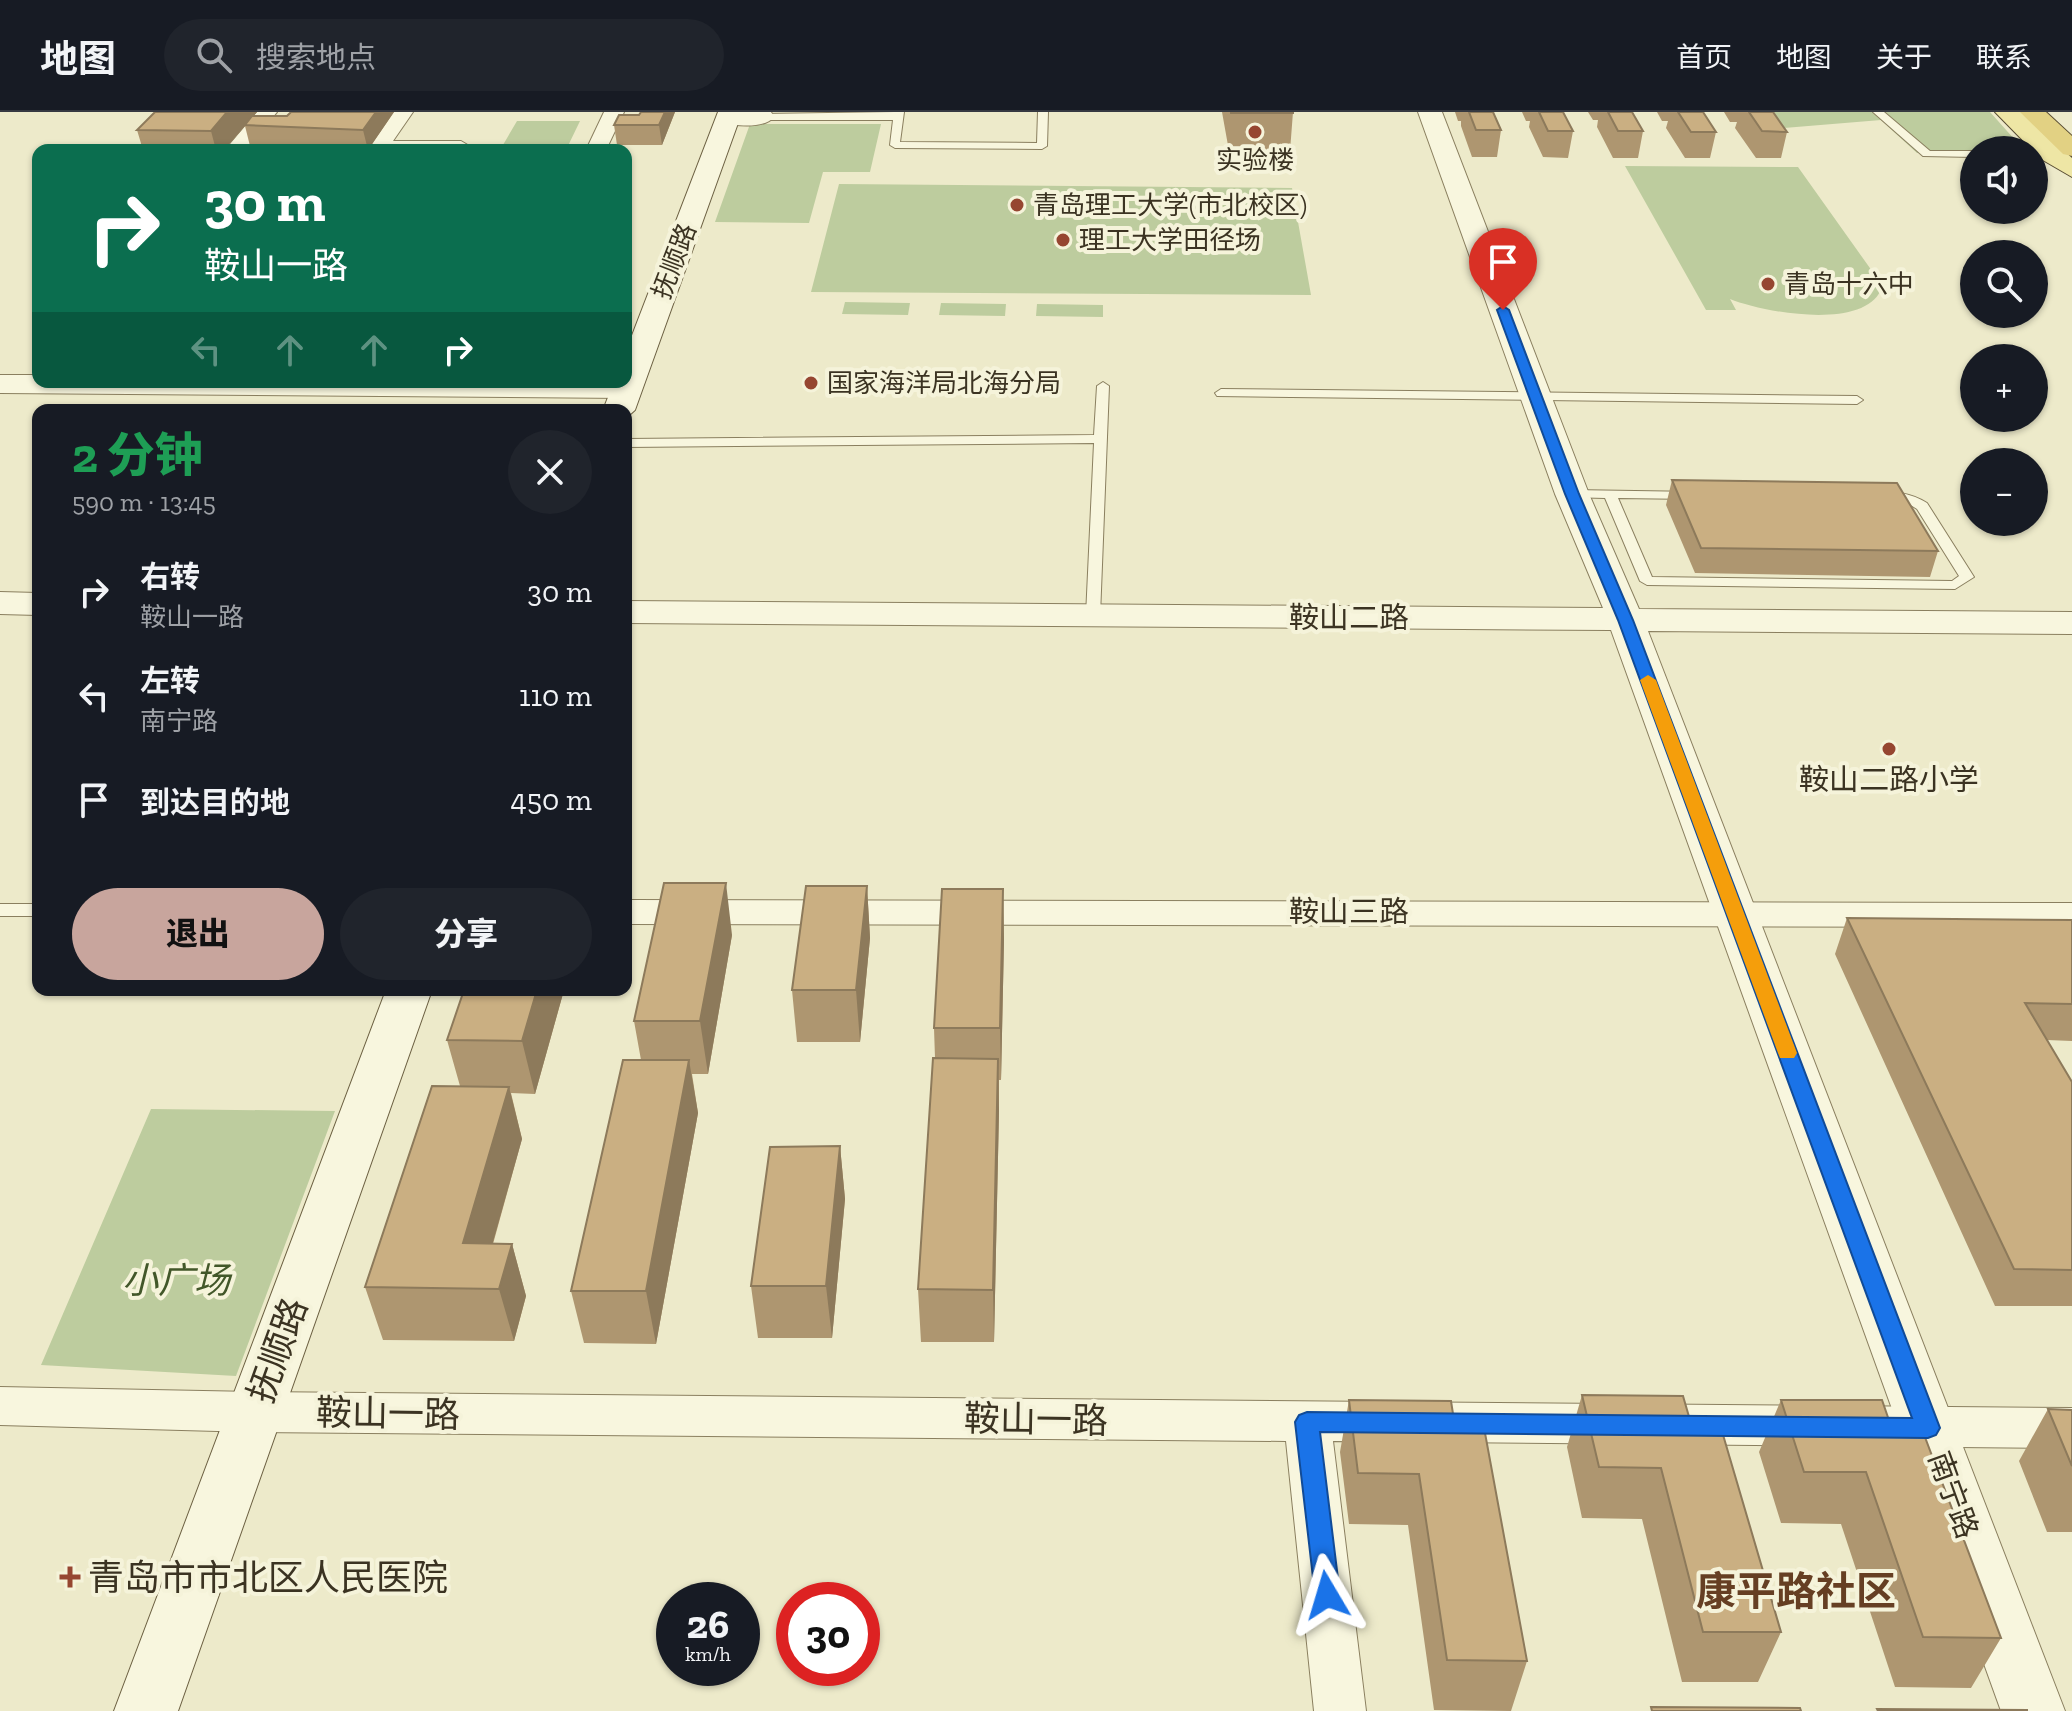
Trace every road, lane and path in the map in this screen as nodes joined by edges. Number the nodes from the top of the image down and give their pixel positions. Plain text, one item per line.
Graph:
1 (267, 112) edge
2 (403, 112) edge
3 (614, 112) edge
4 (1043, 112) edge
5 (1430, 112) edge
6 (1878, 112) edge
7 (2007, 112) edge
8 (2032, 112) edge
9 (2060, 112) edge
10 (729, 114) edge
11 (898, 114) edge
12 (762, 117) joint
13 (2072, 123) edge
14 (240, 144) edge
15 (381, 144) edge
16 (599, 144) edge
17 (2052, 152) edge
18 (1960, 154) edge
19 (2072, 169) edge
20 (2072, 176) edge
21 (632, 372) edge
22 (0, 384) edge
23 (32, 384) edge
24 (1103, 386) dead end
25 (393, 388) edge
26 (1221, 393) dead end
27 (1535, 395) junction
28 (622, 399) edge
29 (1857, 400) dead end
30 (1100, 439) junction
31 (632, 443) edge
32 (1591, 494) junction
33 (1705, 495) edge
34 (1864, 496) edge
35 (0, 603) edge
36 (32, 604) edge
37 (632, 612) edge
38 (1093, 616) junction
39 (1626, 620) junction
40 (2072, 623) edge
41 (0, 910) edge
42 (32, 910) edge
43 (632, 912) edge
44 (1735, 913) junction
45 (2072, 915) edge
46 (407, 996) edge
47 (0, 1406) edge
48 (254, 1412) junction
49 (1307, 1422) junction
50 (1928, 1428) junction
51 (2072, 1428) edge
52 (146, 1711) edge
53 (1340, 1711) edge
54 (2033, 1711) edge

1 - 14 street
2 - 15 street
3 - 16 street
4 - 11 lane
5 - 27 street, 南宁路
6 - 18 lane
7 - 17 main road
8 - 17 highway
9 - 13 highway
10 - 12 street
10 - 21 street, 抚顺路
11 - 12 lane
17 - 19 main road
17 - 20 highway
22 - 23 street
24 - 30 lane
25 - 28 street
26 - 27 lane
27 - 29 lane
27 - 32 street, 南宁路
30 - 31 lane
30 - 38 lane
32 - 33 lane
32 - 34 lane
32 - 39 street, 南宁路
35 - 36 street
37 - 38 street, 鞍山二路
38 - 39 street, 鞍山二路
39 - 40 street, 鞍山二路
39 - 44 street, 南宁路
41 - 42 lane
43 - 44 street, 鞍山三路
44 - 45 street, 鞍山三路
44 - 50 street, 南宁路
46 - 48 street, 抚顺路
47 - 48 street, 鞍山一路
48 - 49 street, 鞍山一路
48 - 52 street, 抚顺路
49 - 50 street, 鞍山一路
49 - 53 street
50 - 51 street, 鞍山一路
50 - 54 street, 南宁路

